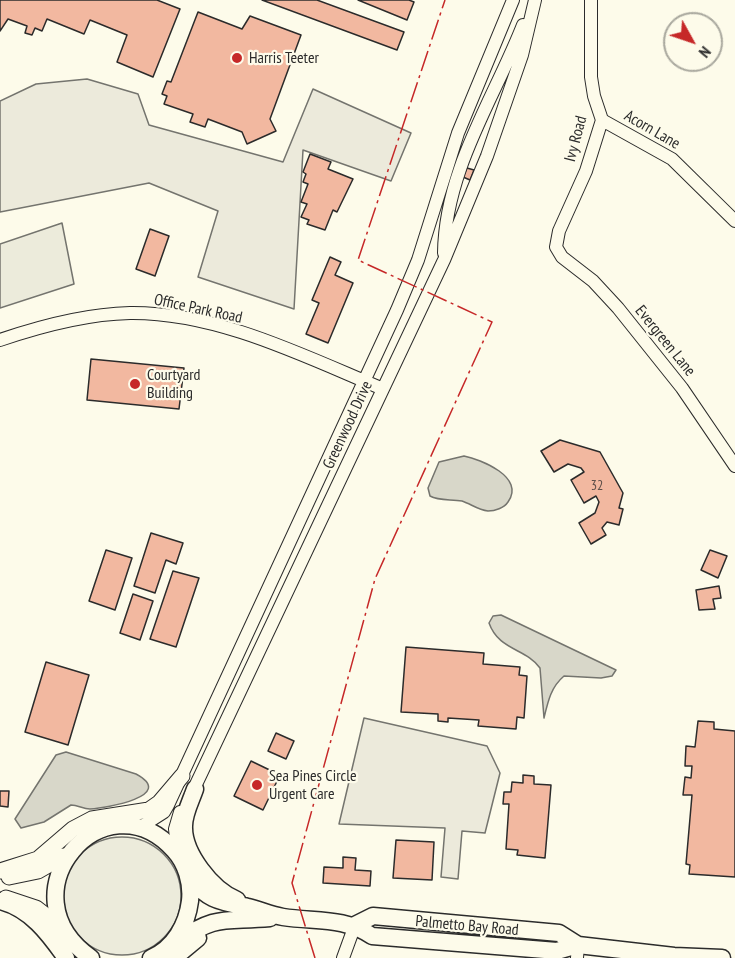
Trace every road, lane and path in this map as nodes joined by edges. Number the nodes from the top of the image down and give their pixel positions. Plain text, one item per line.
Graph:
1 (513, 0) edge
2 (534, 0) edge
3 (591, 0) edge
4 (602, 120) junction
5 (735, 221) edge
6 (556, 247) joint
7 (444, 260) junction
8 (0, 340) edge
9 (364, 381) junction
10 (383, 389) junction
11 (735, 466) edge
12 (182, 776) junction
13 (195, 789) junction
14 (139, 828) junction
15 (178, 855) junction
16 (64, 856) junction
17 (0, 871) edge
18 (0, 877) edge
19 (188, 877) junction
20 (0, 899) edge
21 (282, 917) junction
22 (58, 925) junction
23 (355, 925) junction
24 (172, 952) edge
25 (577, 952) edge
26 (73, 954) edge
27 (91, 958) edge
28 (151, 958) edge
29 (343, 958) edge
30 (722, 958) edge

1 - 9 street, Greenwood Drive
2 - 7 street, Greenwood Drive
2 - 7 street, Greenwood Drive
3 - 4 street, Ivy Road
4 - 5 street, Acorn Lane
4 - 6 street, Ivy Road
6 - 11 street, Evergreen Lane
7 - 10 street, Greenwood Drive
8 - 9 street, Office Park Road
9 - 10 street, Office Park Road
9 - 12 street, Greenwood Drive
10 - 13 street, Greenwood Drive
12 - 14 street, Greenwood Drive
12 - 17 main road
13 - 15 street, Greenwood Drive
13 - 21 highway
14 - 15 highway
14 - 16 highway
15 - 19 highway
16 - 18 main road
16 - 22 highway
19 - 21 highway
19 - 24 highway
20 - 22 main road
20 - 26 highway
21 - 23 highway, Palmetto Bay Road
21 - 24 highway
22 - 26 highway
23 - 25 highway, Palmetto Bay Road
23 - 29 street
24 - 28 highway
25 - 30 highway, Palmetto Bay Road
26 - 27 highway

